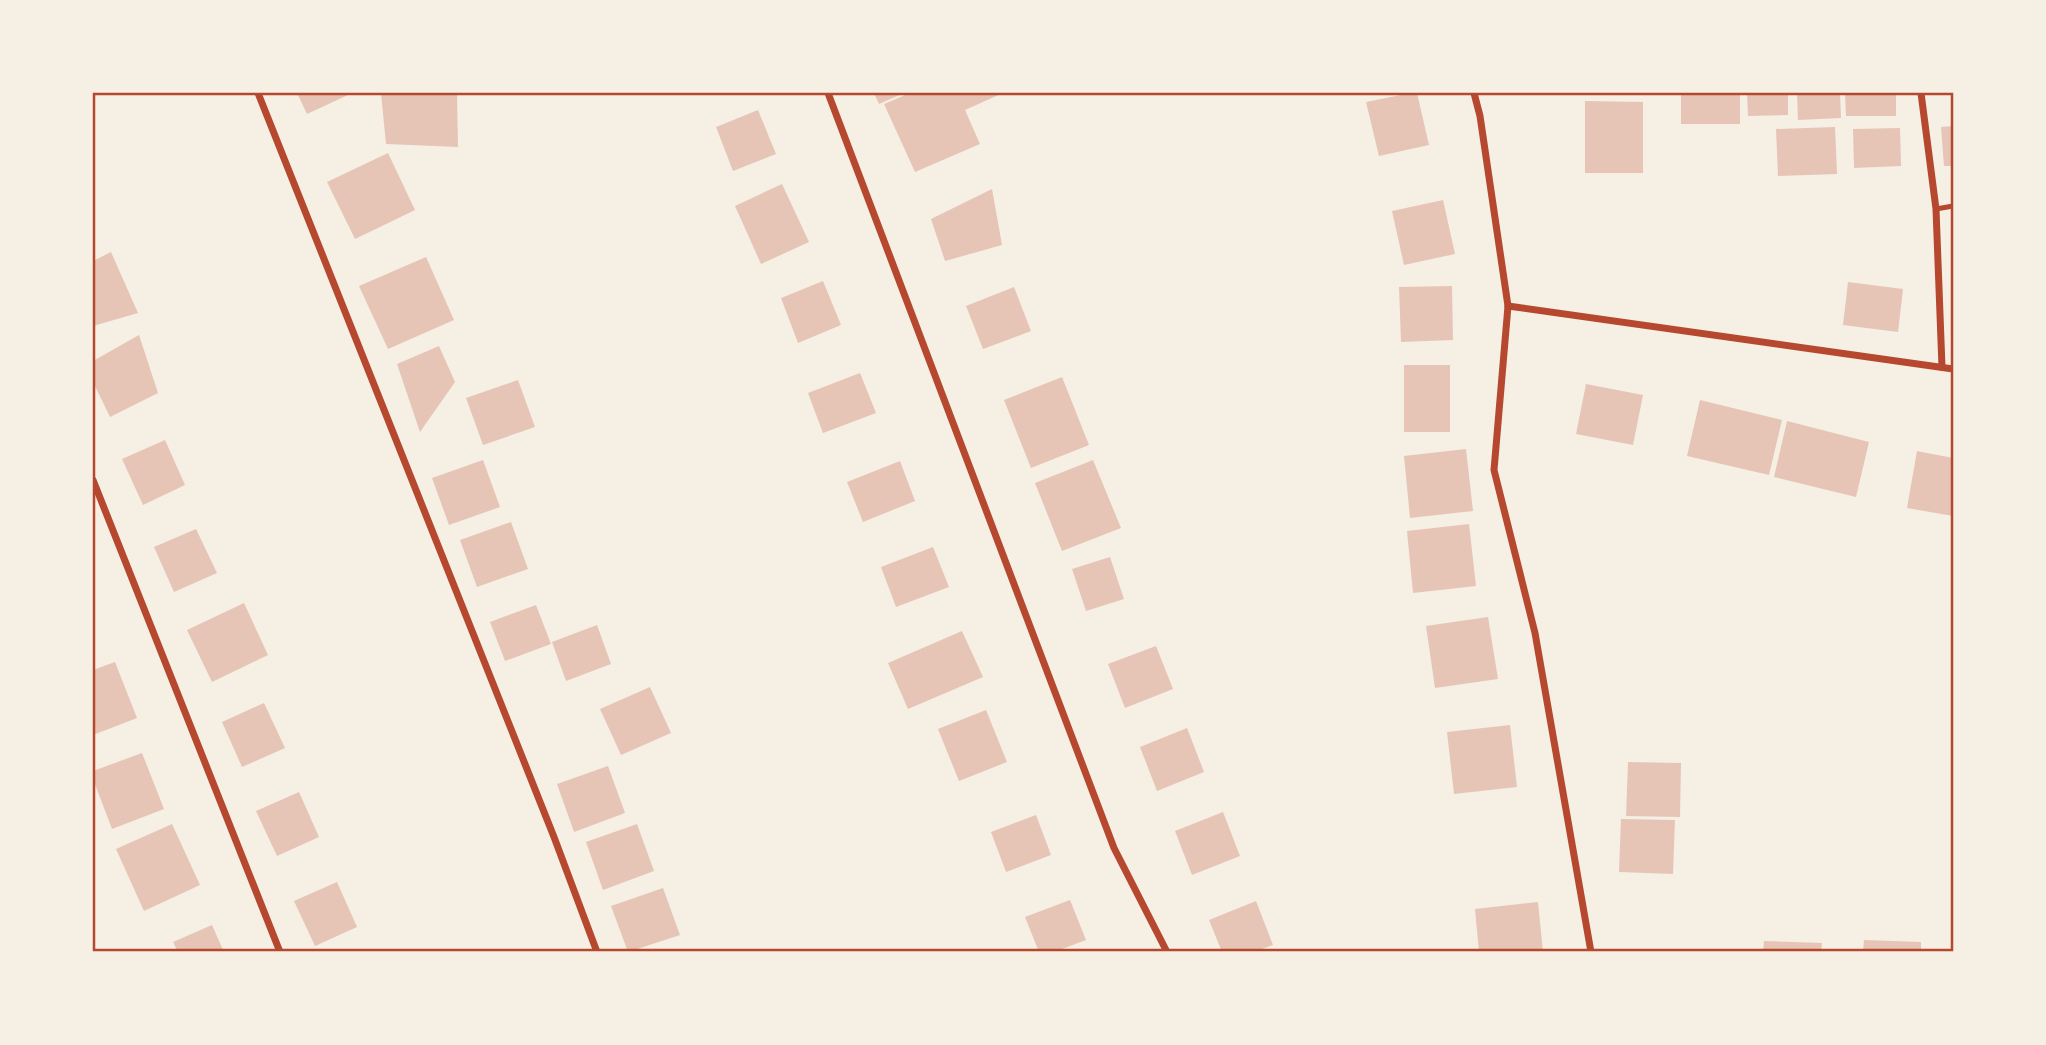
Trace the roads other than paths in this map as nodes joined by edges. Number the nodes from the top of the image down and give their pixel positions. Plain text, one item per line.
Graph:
1 (258, 93) edge
2 (828, 93) edge
3 (1474, 93) edge
4 (1921, 93) edge
5 (1953, 206) edge
6 (1936, 209) junction
7 (1508, 306) junction
8 (1942, 366) junction
9 (1953, 369) edge
10 (93, 480) edge
11 (281, 952) edge
12 (597, 952) edge
13 (1167, 952) edge
14 (1591, 952) edge

1 - 12 street
2 - 13 street
3 - 7 street
4 - 6 street
5 - 6 lane
6 - 8 street
7 - 8 street
7 - 14 street
8 - 9 street
10 - 11 street

